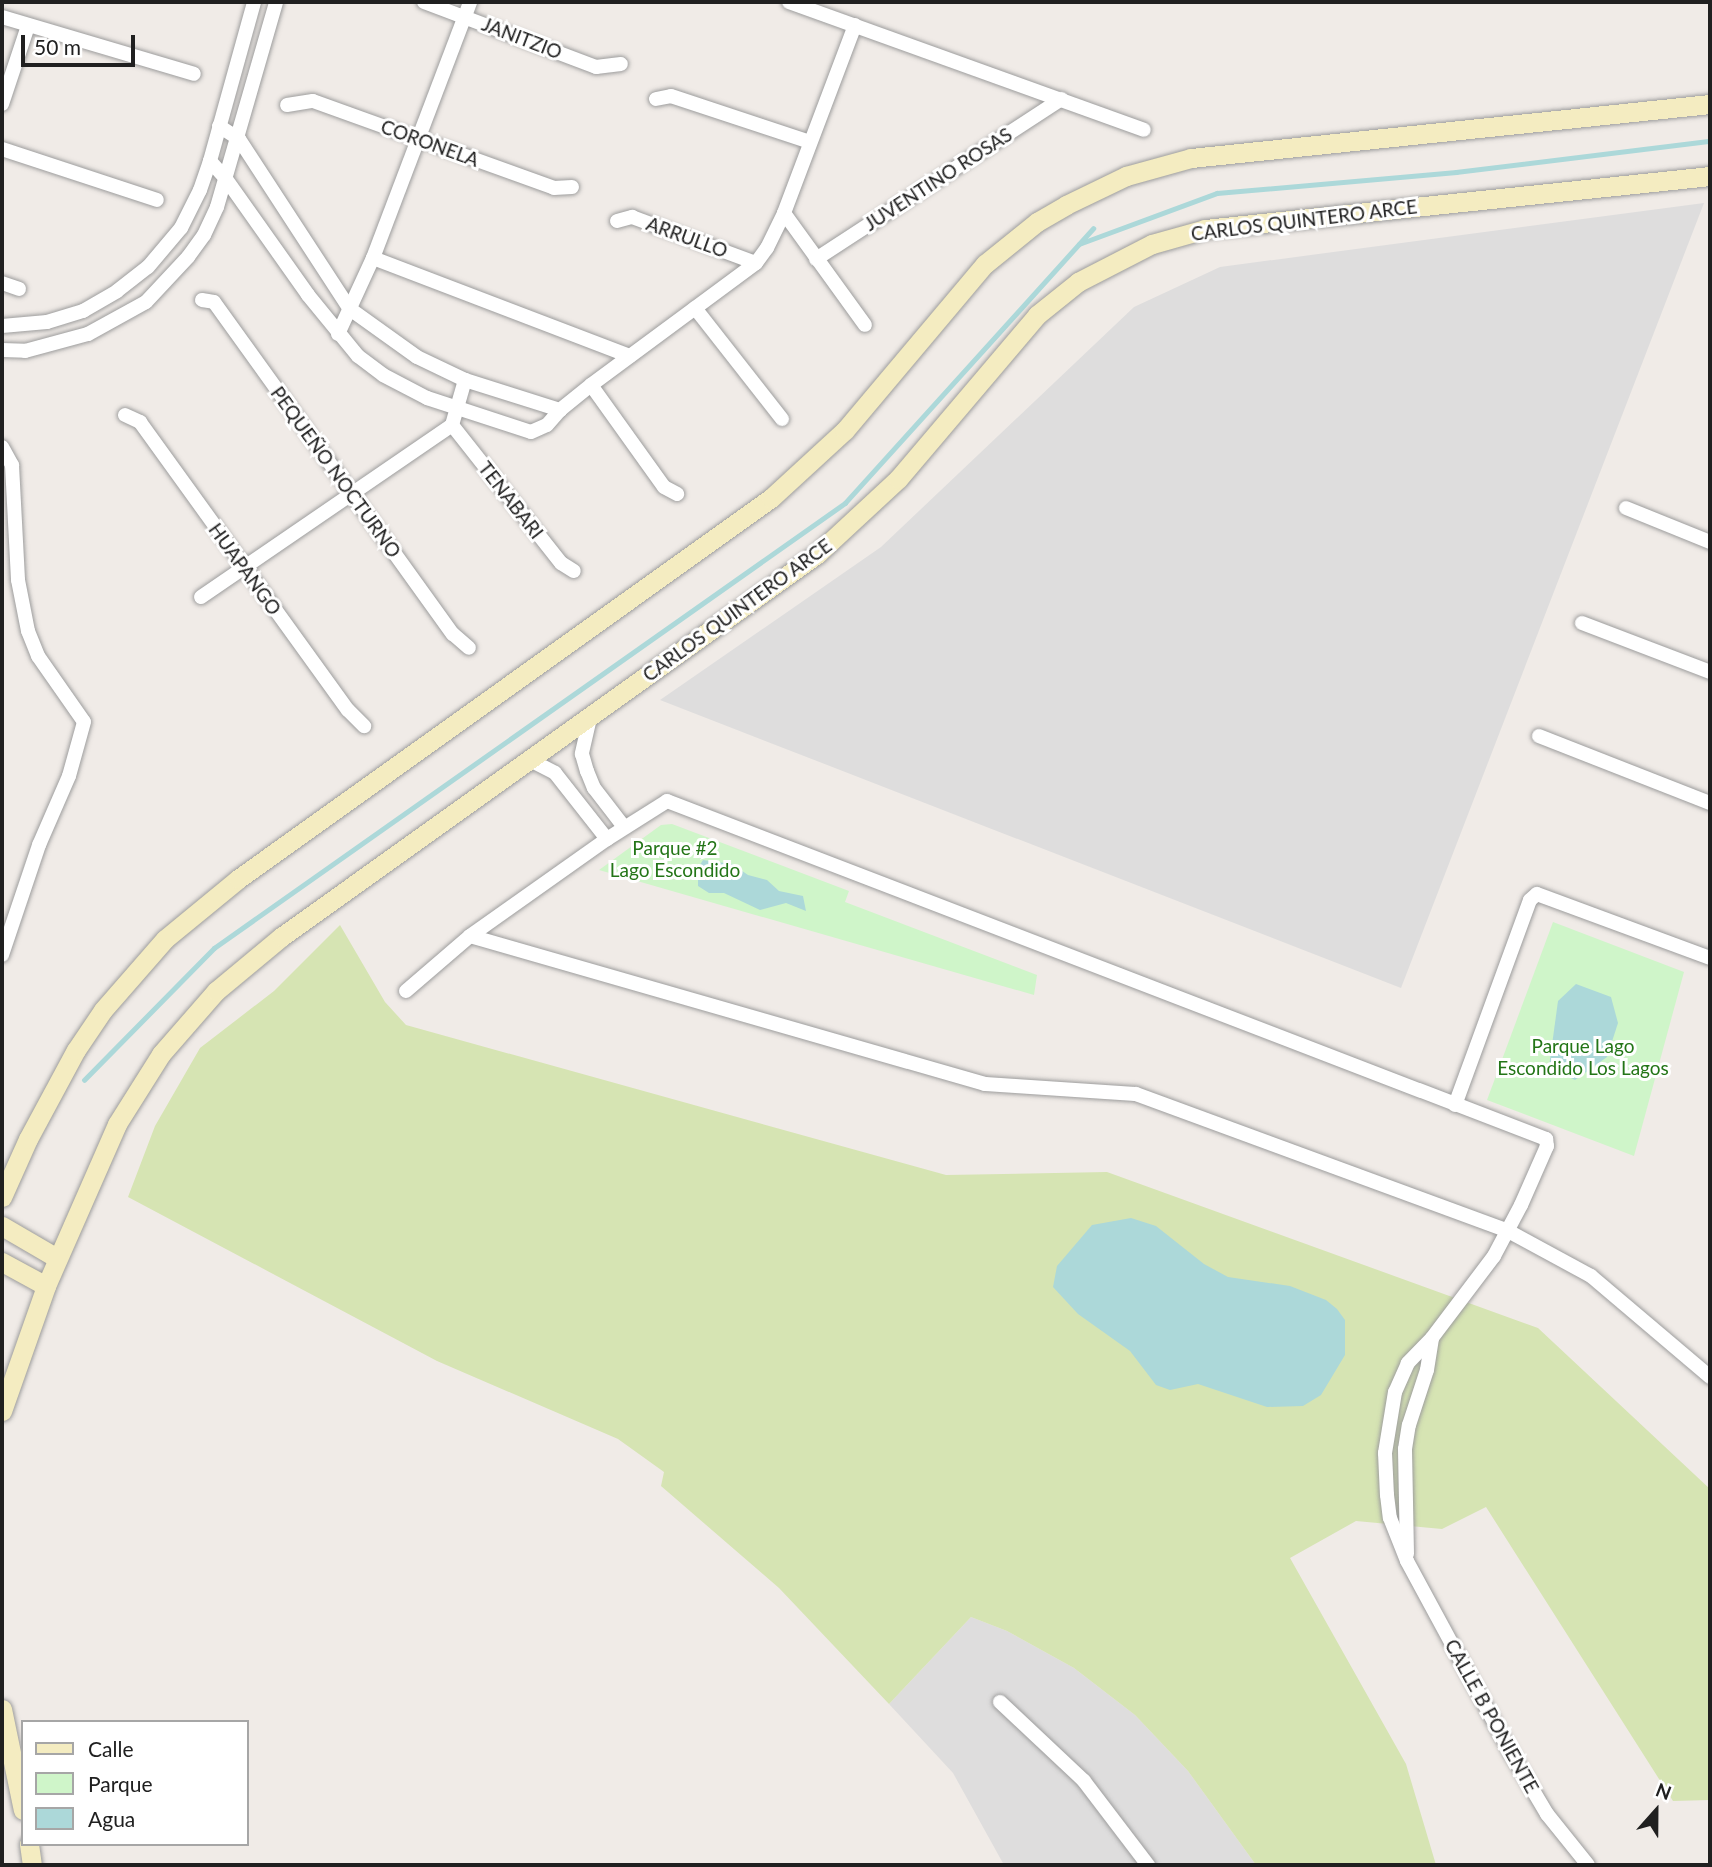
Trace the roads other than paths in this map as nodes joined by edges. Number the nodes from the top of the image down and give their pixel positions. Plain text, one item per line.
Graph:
1 (254, 2) edge
2 (276, 2) edge
3 (424, 2) edge
4 (470, 2) edge
5 (789, 2) edge
6 (465, 16) junction
7 (2, 17) edge
8 (855, 25) junction
9 (28, 26) junction
10 (621, 64) dead end
11 (194, 74) dead end
12 (656, 99) dead end
13 (1060, 99) junction
14 (2, 104) edge
15 (287, 104) dead end
16 (1710, 104) edge
17 (219, 126) junction
18 (1144, 130) dead end
19 (418, 138) junction
20 (239, 139) junction
21 (810, 142) junction
22 (2, 149) edge
23 (210, 162) junction
24 (1710, 177) edge
25 (226, 178) junction
26 (572, 187) dead end
27 (157, 200) dead end
28 (784, 213) junction
29 (617, 221) dead end
30 (373, 258) junction
31 (816, 259) junction
32 (757, 263) junction
33 (2, 283) edge
34 (19, 289) dead end
35 (202, 300) dead end
36 (695, 308) junction
37 (350, 309) junction
38 (864, 325) dead end
39 (2, 326) edge
40 (338, 334) junction
41 (2, 350) edge
42 (630, 356) junction
43 (464, 380) junction
44 (591, 385) junction
45 (457, 407) junction
46 (559, 410) junction
47 (125, 415) dead end
48 (782, 419) dead end
49 (452, 425) junction
50 (2, 447) edge
51 (352, 494) junction
52 (677, 494) dead end
53 (1626, 508) dead end
54 (1710, 542) edge
55 (245, 568) junction
56 (574, 571) dead end
57 (201, 597) dead end
58 (1583, 623) dead end
59 (469, 648) dead end
60 (1710, 672) edge
61 (590, 718) junction
62 (364, 726) dead end
63 (1539, 736) dead end
64 (530, 760) junction
65 (594, 788) junction
66 (578, 799) junction
67 (1710, 803) edge
68 (624, 827) junction
69 (607, 839) junction
70 (470, 936) junction
71 (2, 955) edge
72 (1710, 958) edge
73 (406, 991) dead end
74 (1455, 1105) junction
75 (28, 1139) junction
76 (2, 1161) edge
77 (2, 1197) edge
78 (2, 1226) edge
79 (1508, 1231) junction
80 (57, 1258) junction
81 (2, 1262) edge
82 (46, 1286) junction
83 (1432, 1338) junction
84 (1710, 1377) edge
85 (2, 1411) edge
86 (1407, 1561) junction
87 (1000, 1702) dead end
88 (2, 1709) edge
89 (21, 1800) edge
90 (29, 1846) edge
91 (32, 1865) edge
92 (1148, 1865) edge
93 (1588, 1865) edge

1 - 17 street
2 - 20 street
3 - 6 street, JANITZIO
4 - 6 street
5 - 8 street
6 - 10 street, JANITZIO
6 - 19 street
7 - 9 street
8 - 13 street
8 - 21 street
9 - 11 street
9 - 14 street
12 - 21 street
13 - 18 street
13 - 31 street, JUVENTINO ROSAS
15 - 19 street, CORONELA
16 - 75 main road
17 - 20 street
17 - 23 street
19 - 26 street, CORONELA
19 - 30 street
20 - 25 street
20 - 37 street
21 - 28 street
22 - 27 street
23 - 25 street
23 - 39 street
24 - 61 main road, CARLOS QUINTERO ARCE
25 - 40 street
25 - 41 street
28 - 31 street
28 - 32 street
29 - 32 street, ARRULLO
30 - 37 street
30 - 42 street
31 - 38 street
32 - 36 street
33 - 34 street
35 - 51 street, PEQUEÑO NOCTURNO
36 - 42 street
36 - 48 street
37 - 40 street
37 - 43 street
40 - 45 street
42 - 44 street
43 - 45 street
43 - 46 street
44 - 46 street
44 - 52 street
45 - 46 street
45 - 49 street
47 - 55 street, HUAPANGO
49 - 51 street
49 - 56 street, TENABARI
50 - 71 street
51 - 55 street
51 - 59 street, PEQUEÑO NOCTURNO
53 - 54 street
55 - 57 street
55 - 62 street, HUAPANGO
58 - 60 street
61 - 64 main road, CARLOS QUINTERO ARCE
61 - 65 street
63 - 67 street
64 - 66 street
64 - 80 main road, CARLOS QUINTERO ARCE
65 - 66 street
65 - 68 street
66 - 69 street
68 - 69 street
68 - 74 street
69 - 70 street
70 - 73 street
70 - 79 street
72 - 74 street
74 - 79 street
75 - 76 main road
75 - 77 main road
78 - 80 main road
79 - 83 street
79 - 84 street
80 - 82 main road, CARLOS QUINTERO ARCE
81 - 82 main road
82 - 85 main road, CARLOS QUINTERO ARCE
83 - 86 street, CALLE B PONIENTE
83 - 86 street, CALLE B PONIENTE
86 - 93 street, CALLE B PONIENTE
87 - 92 street
88 - 89 main road
90 - 91 main road

